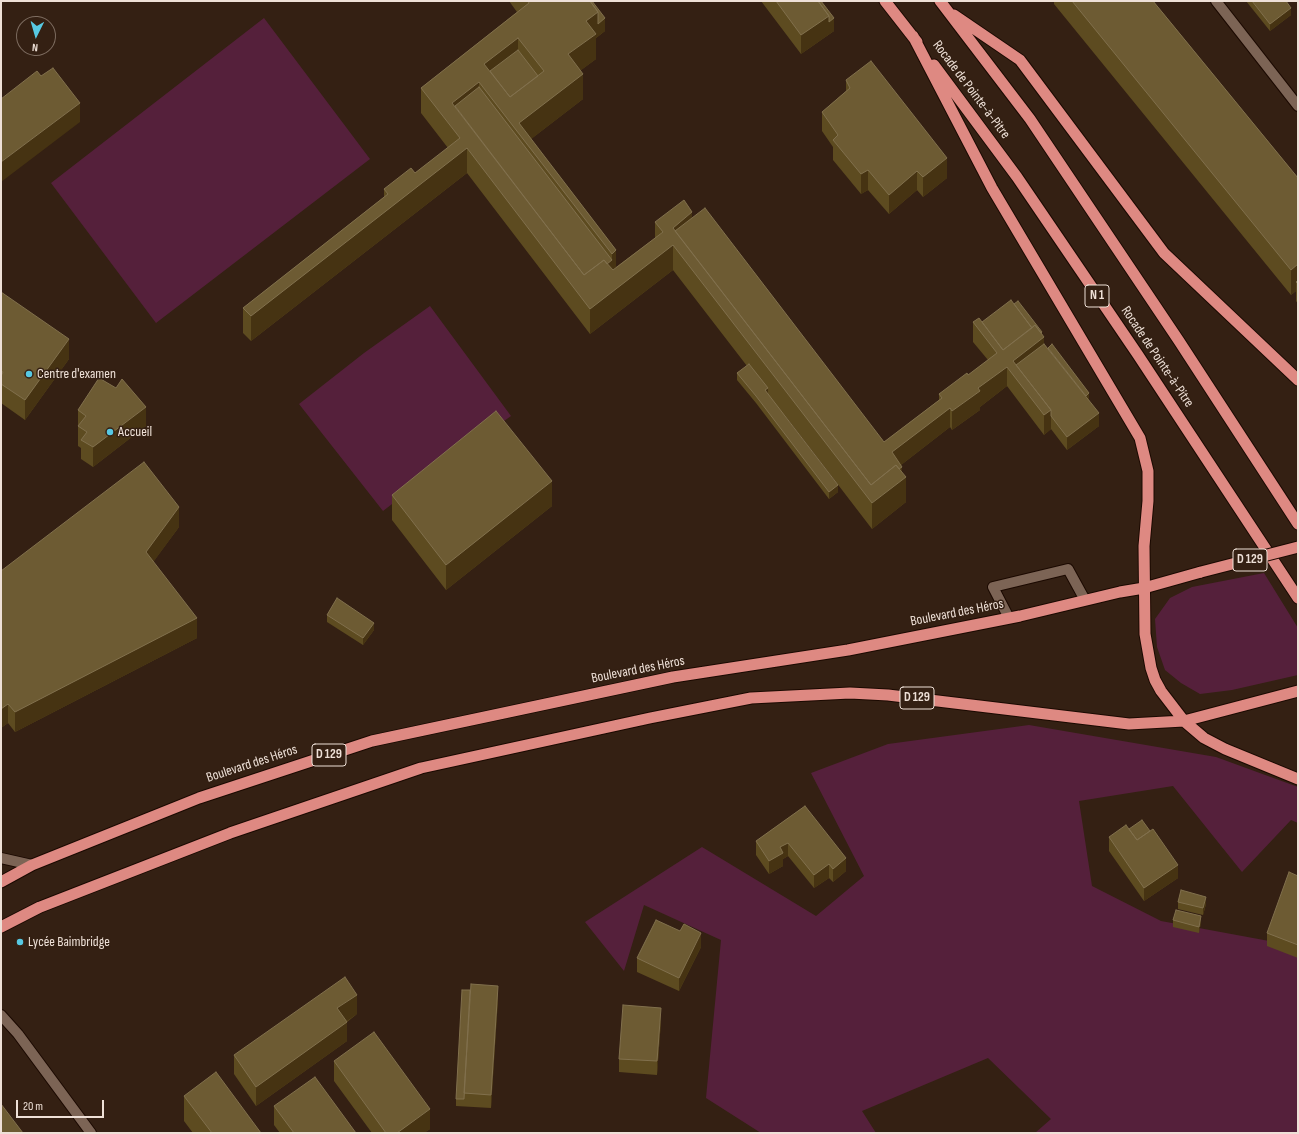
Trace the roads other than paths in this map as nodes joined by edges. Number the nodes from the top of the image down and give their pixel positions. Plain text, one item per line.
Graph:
1 (885, 1) edge
2 (1216, 1) edge
3 (943, 5) edge
4 (913, 36) junction
5 (1298, 106) edge
6 (1298, 380) edge
7 (1298, 524) edge
8 (1298, 547) edge
9 (1144, 588) junction
10 (1298, 598) edge
11 (1085, 600) junction
12 (1009, 618) junction
13 (1298, 691) edge
14 (1184, 721) junction
15 (1298, 779) edge
16 (1, 858) edge
17 (32, 865) junction
18 (1, 882) edge
19 (1, 927) edge
20 (1, 1015) edge
21 (91, 1133) edge

1 - 4 highway, Rocade de Pointe-à-Pitre / N 1
2 - 5 street
3 - 6 highway
3 - 7 highway, Rocade de Pointe-à-Pitre
4 - 9 highway
4 - 10 highway, Rocade de Pointe-à-Pitre / N 1
8 - 9 highway, Boulevard des Héros / D 129, bridge
9 - 11 highway, Boulevard des Héros / D 129
9 - 14 highway
11 - 12 highway, Boulevard des Héros / D 129
11 - 12 street
12 - 17 highway, Boulevard des Héros / D 129
13 - 14 highway, D 129
14 - 15 highway
14 - 19 highway, D 129
16 - 17 street
17 - 18 highway, Boulevard des Héros / D 129
20 - 21 street

